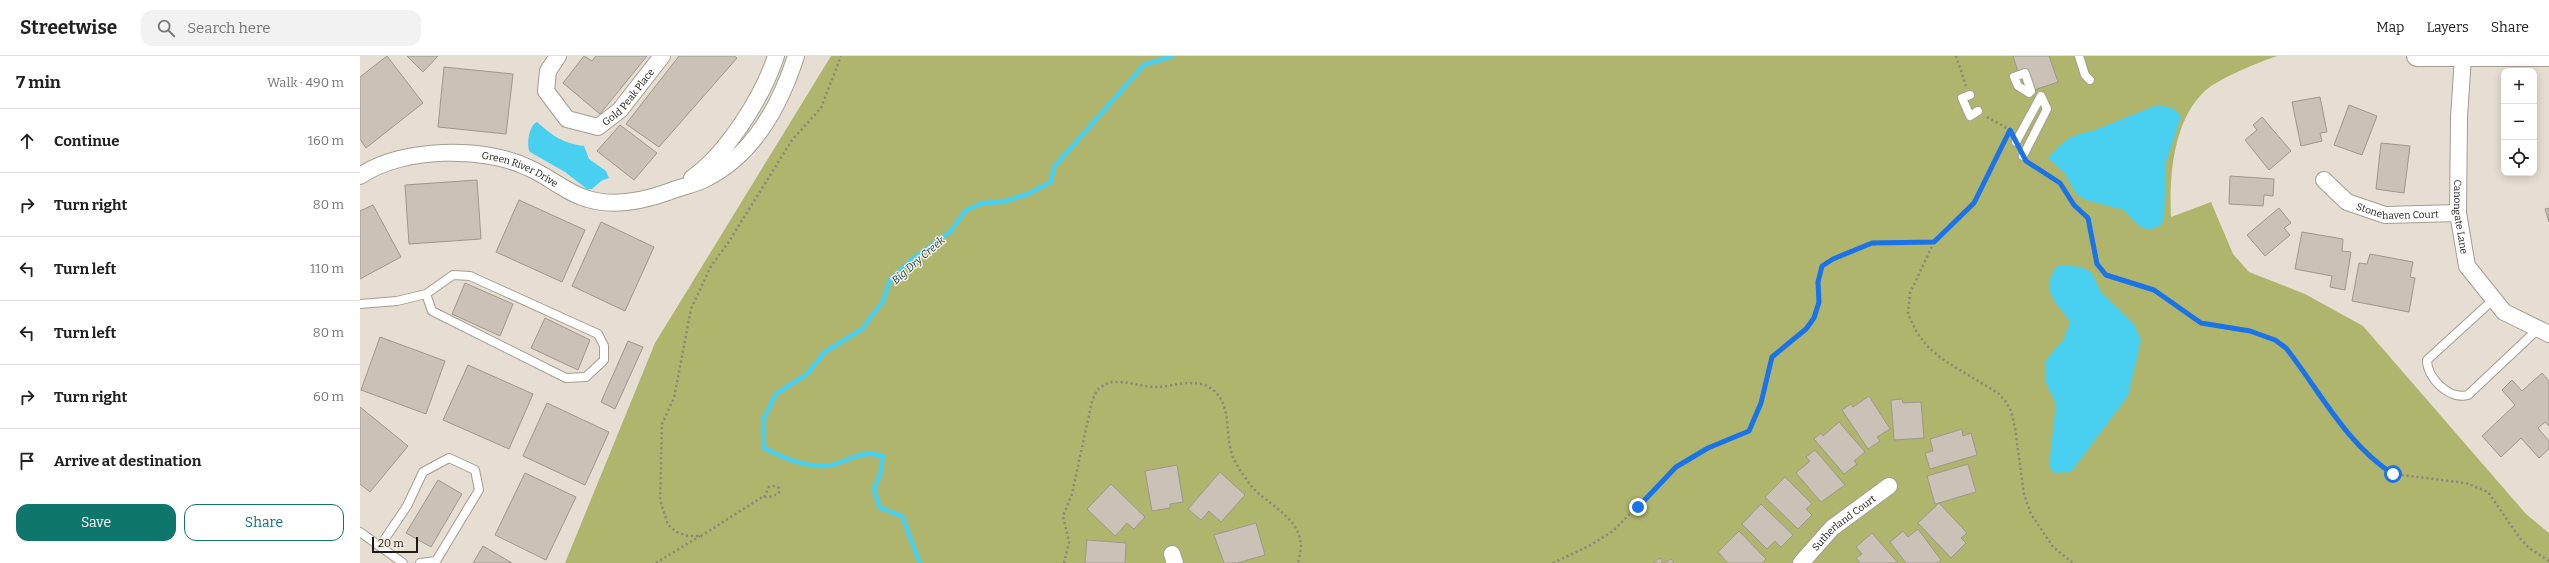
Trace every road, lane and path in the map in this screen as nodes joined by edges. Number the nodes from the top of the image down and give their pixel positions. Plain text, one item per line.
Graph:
1 (558, 56) edge
2 (662, 56) edge
3 (776, 56) edge
4 (796, 56) edge
5 (841, 56) edge
6 (2079, 56) edge
7 (2417, 56) edge
8 (2549, 56) edge
9 (2463, 57) junction
10 (2090, 80) dead end
11 (1970, 95) dead end
12 (1978, 111) dead end
13 (2016, 142) joint
14 (2023, 156) joint
15 (360, 176) edge
16 (2324, 180) dead end
17 (678, 188) junction
18 (2458, 214) junction
19 (1934, 242) junction
20 (426, 294) junction
21 (2494, 299) junction
22 (360, 304) edge
23 (2544, 332) edge
24 (1889, 486) dead end
25 (764, 497) junction
26 (360, 532) edge
27 (701, 536) junction
28 (380, 546) junction
29 (2549, 561) edge
30 (402, 563) edge
31 (420, 563) edge
32 (656, 563) edge
33 (1064, 563) edge
34 (1298, 563) edge
35 (1553, 563) edge
36 (1801, 563) edge
37 (2073, 563) edge

1 - 2 street, Gold Peak Place
3 - 17 street, Green River Drive
4 - 17 street, Green River Drive
5 - 27 path
6 - 10 lane
7 - 9 street
8 - 9 street
9 - 18 street, Canongate Lane
11 - 12 lane
13 - 14 lane
13 - 19 path
14 - 29 path
15 - 17 street, Green River Drive
16 - 18 street, Stonehaven Court
18 - 21 street, Canongate Lane
19 - 35 path
19 - 37 path
20 - 20 lane
20 - 22 lane
21 - 23 street, Canongate Lane
21 - 23 lane
24 - 36 street, Sutherland Court
25 - 25 path
25 - 27 path
26 - 28 lane
27 - 32 path
28 - 30 lane
28 - 31 lane
33 - 34 path

